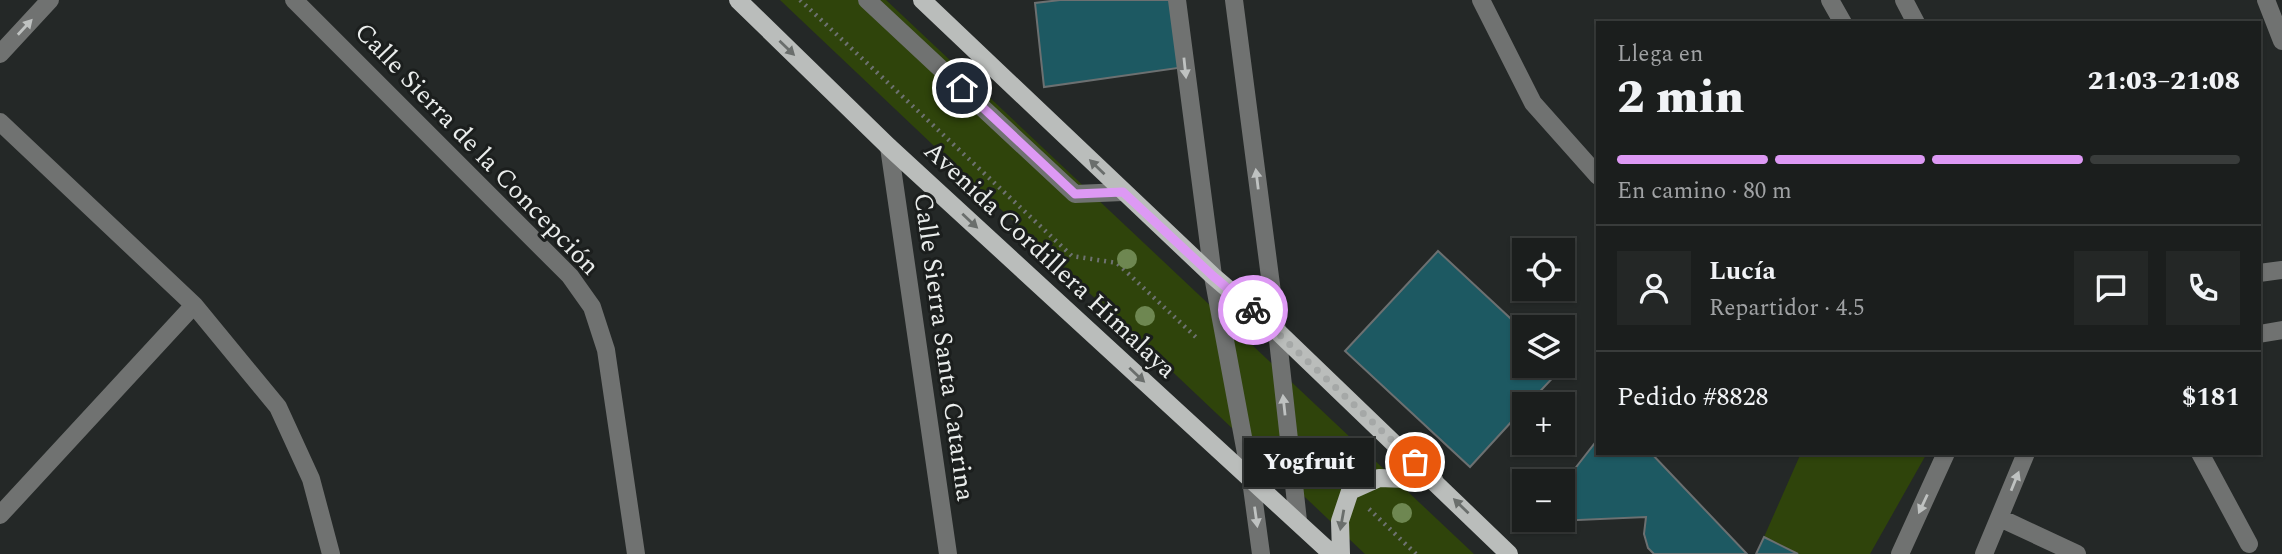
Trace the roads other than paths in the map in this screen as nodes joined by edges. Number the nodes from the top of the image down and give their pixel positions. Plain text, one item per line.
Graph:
1 (50, 0) edge
2 (294, 0) edge
3 (738, 0) edge
4 (867, 0) edge
5 (922, 0) edge
6 (1177, 0) edge
7 (1234, 0) edge
8 (1480, 0) edge
9 (1830, 0) edge
10 (1904, 0) edge
11 (2266, 0) edge
12 (1842, 21) edge
13 (1915, 21) edge
14 (2282, 41) edge
15 (0, 54) edge
16 (0, 122) edge
17 (889, 147) junction
18 (1596, 174) edge
19 (1123, 192) junction
20 (2282, 270) edge
21 (2261, 274) edge
22 (1213, 276) junction
23 (194, 305) junction
24 (2282, 330) edge
25 (1277, 331) junction
26 (2261, 334) edge
27 (1946, 455) edge
28 (2025, 455) edge
29 (2201, 455) edge
30 (1251, 480) junction
31 (1434, 480) junction
32 (0, 515) edge
33 (2000, 518) junction
34 (1298, 521) junction
35 (2249, 544) dead end
36 (331, 554) edge
37 (636, 554) edge
38 (947, 554) edge
39 (1261, 554) edge
40 (1332, 554) edge
41 (1341, 554) edge
42 (1510, 554) edge
43 (1900, 554) edge
44 (1984, 554) edge
45 (2077, 554) edge

15 -> 1 street
2 - 37 street, Calle Sierra de la Concepción
3 -> 17 main road, Avenida Cordillera Himalaya
4 - 19 street
19 -> 5 main road
6 -> 22 street
25 -> 7 street
8 - 18 street
9 - 12 street
10 - 13 street
11 - 14 street
16 - 23 street
17 -> 30 main road, Avenida Cordillera Himalaya
17 - 38 street, Calle Sierra Santa Catarina
19 - 22 main road
20 - 21 street
22 - 25 main road
22 - 30 street
23 - 32 street
23 - 36 street
24 - 26 street
25 - 31 main road
34 -> 25 street
27 -> 43 street
33 -> 28 street
29 - 35 street
30 - 34 main road, Avenida Cordillera Himalaya
30 -> 39 street
31 -> 41 main road
42 -> 31 main road
33 - 44 street
33 - 45 street
34 - 40 main road, Avenida Cordillera Himalaya

